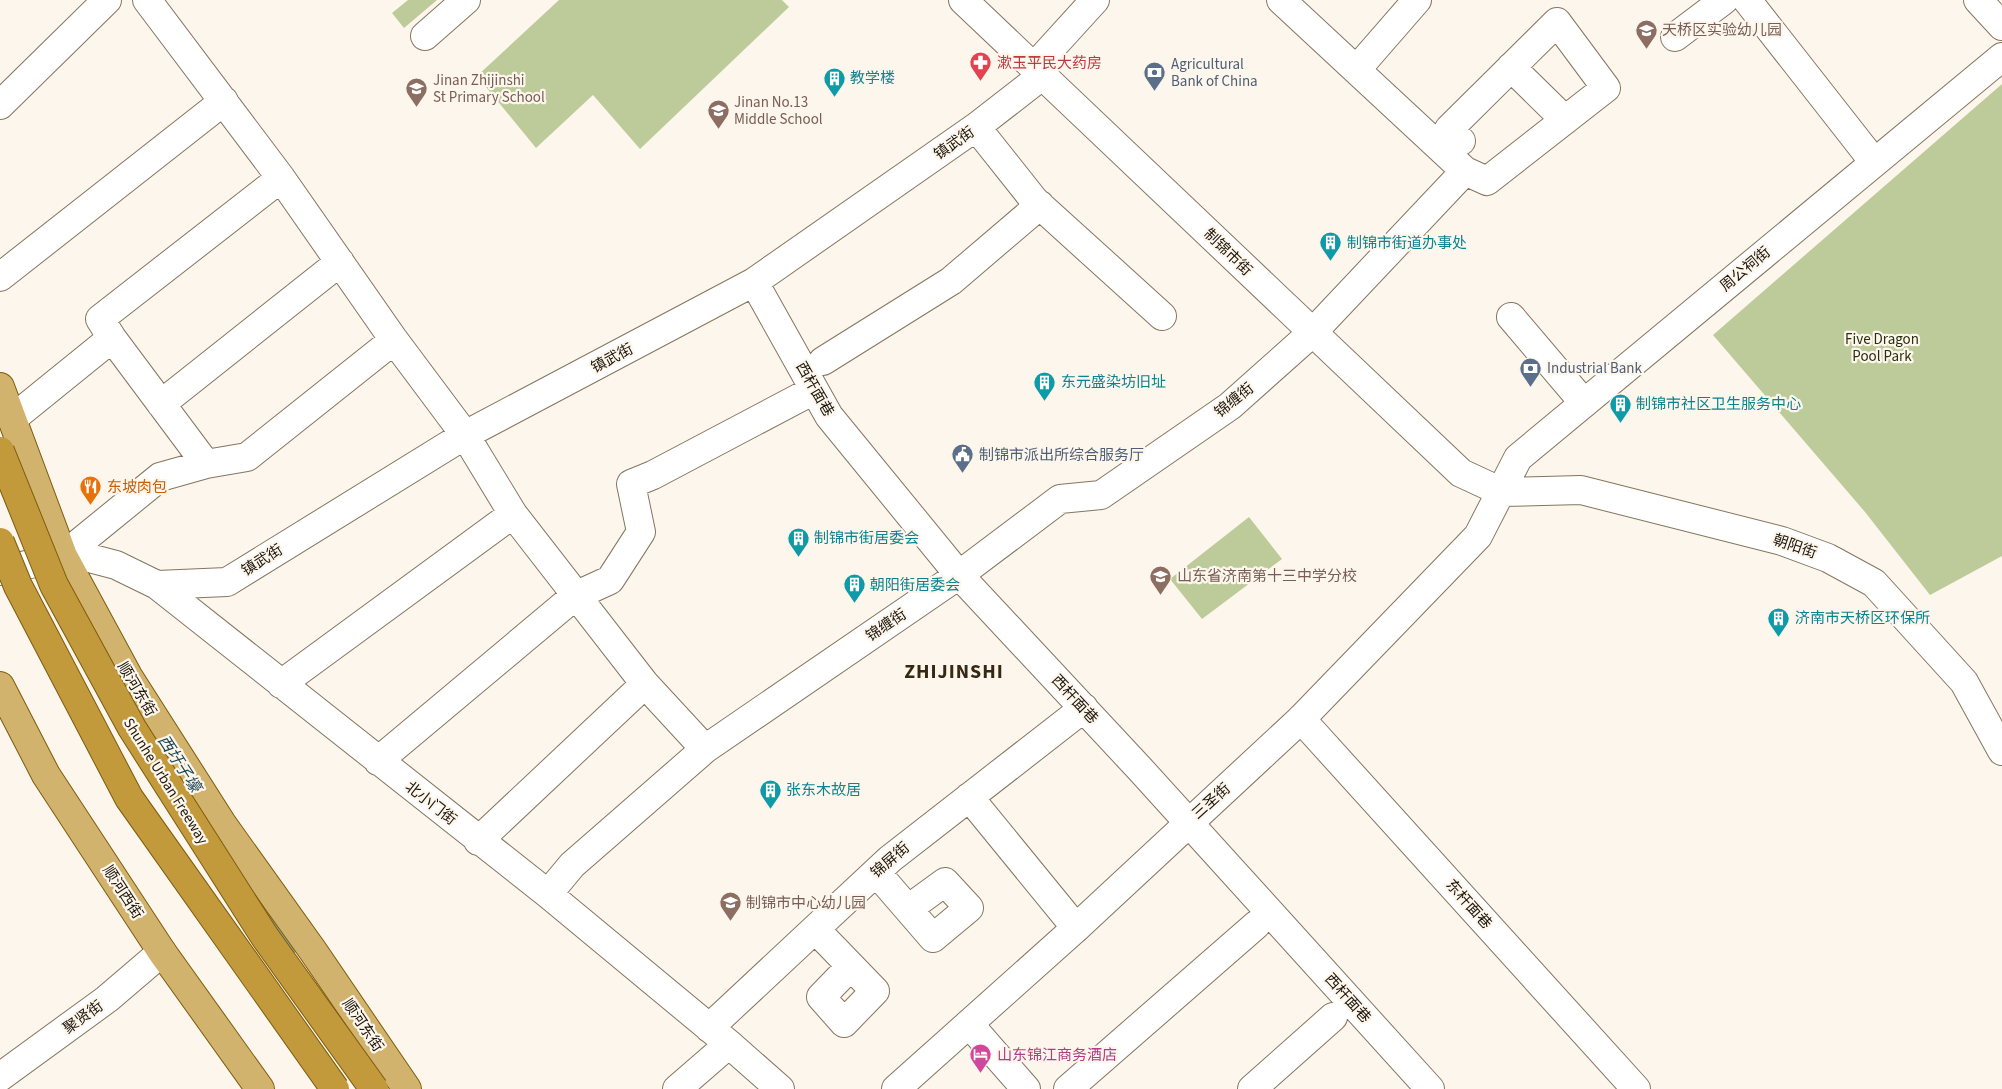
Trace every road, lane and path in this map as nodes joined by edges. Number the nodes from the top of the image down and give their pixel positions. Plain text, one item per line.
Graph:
1 (107, 0) edge
2 (147, 0) edge
3 (466, 0) edge
4 (962, 0) edge
5 (1095, 0) edge
6 (1417, 0) edge
7 (1724, 0) edge
8 (1747, 0) edge
9 (1978, 0) edge
10 (1283, 1) edge
11 (2002, 26) edge
12 (425, 36) dead end
13 (1675, 37) dead end
14 (2002, 56) edge
15 (1511, 67) junction
16 (1357, 69) junction
17 (1038, 71) junction
18 (224, 101) junction
19 (0, 105) edge
20 (1565, 120) junction
21 (976, 127) junction
22 (1461, 141) dead end
23 (1874, 162) junction
24 (1465, 172) junction
25 (281, 178) junction
26 (1040, 205) junction
27 (340, 262) junction
28 (0, 277) edge
29 (754, 282) junction
30 (1162, 316) dead end
31 (1512, 317) dead end
32 (1312, 332) junction
33 (112, 338) junction
34 (394, 340) junction
35 (823, 361) dead end
36 (0, 387) edge
37 (814, 390) junction
38 (1584, 403) junction
39 (161, 404) junction
40 (12, 419) junction
41 (465, 435) junction
42 (0, 450) edge
43 (206, 464) junction
44 (1502, 492) junction
45 (513, 514) junction
46 (0, 542) edge
47 (63, 556) junction
48 (0, 571) edge
49 (959, 575) junction
50 (157, 585) junction
51 (575, 596) junction
52 (282, 684) junction
53 (645, 684) junction
54 (0, 686) edge
55 (1084, 708) junction
56 (1301, 719) junction
57 (705, 749) junction
58 (2002, 751) edge
59 (378, 761) junction
60 (969, 797) junction
61 (1188, 822) junction
62 (478, 840) junction
63 (876, 872) junction
64 (548, 894) junction
65 (908, 909) dead end
66 (1256, 925) dead end
67 (1076, 928) junction
68 (815, 929) junction
69 (162, 952) junction
70 (851, 966) dead end
71 (1334, 1017) dead end
72 (970, 1024) junction
73 (719, 1036) junction
74 (0, 1077) edge
75 (260, 1089) edge
76 (335, 1089) edge
77 (374, 1089) edge
78 (407, 1089) edge
79 (677, 1089) edge
80 (780, 1089) edge
81 (896, 1089) edge
82 (1026, 1089) edge
83 (1068, 1089) edge
84 (1252, 1089) edge
85 (1430, 1089) edge
86 (1636, 1089) edge

1 - 19 street
2 - 18 street
3 - 12 street
4 - 17 street, 制锦市街
5 - 17 street, 镇武街
6 - 16 street
7 - 13 street
8 - 23 street
9 - 11 street
10 - 16 street
14 - 23 street, 周公祠街
15 - 20 street
15 - 20 street
15 - 22 street
16 - 24 street
17 - 21 street, 镇武街
17 - 32 street, 制锦市街
18 - 25 street
18 - 28 street
20 - 24 street
21 - 26 street
21 - 29 street, 镇武街
23 - 38 street, 周公祠街
24 - 32 street, 锦缠街
25 - 27 street
25 - 33 street
26 - 30 street
26 - 35 street
27 - 34 street
27 - 39 street
29 - 37 street, 西杆面巷
29 - 41 street, 镇武街
31 - 38 street
32 - 44 street, 制锦市街
32 - 49 street, 锦缠街
33 - 39 street
33 - 40 street
34 - 41 street
34 - 43 street
36 - 40 main road, 顺河东街
37 - 49 street, 西杆面巷
37 - 51 street
38 - 44 street, 周公祠街
39 - 43 street
40 - 47 main road, 顺河东街
41 - 45 street
41 - 50 street, 镇武街
42 - 77 highway, Shunhe Urban Freeway, bridge
43 - 47 street
44 - 56 street, 三圣街
44 - 58 street, 朝阳街
45 - 51 street
45 - 52 street
46 - 76 highway, bridge
47 - 48 street, bridge
47 - 50 street, 北小门街
47 - 78 main road, 顺河东街
49 - 55 street, 西杆面巷
49 - 57 street, 锦缠街
50 - 52 street, 北小门街
51 - 53 street
51 - 59 street
52 - 59 street, 北小门街
53 - 57 street
53 - 62 street
54 - 69 main road, 顺河西街
55 - 60 street, 锦屏街
55 - 61 street, 西杆面巷
56 - 61 street, 三圣街
56 - 86 street, 东杆面巷
57 - 64 street, 锦缠街
59 - 62 street, 北小门街
60 - 63 street, 锦屏街
60 - 67 street
61 - 67 street, 三圣街
61 - 85 street, 西杆面巷
62 - 64 street, 北小门街
63 - 65 street
63 - 68 street, 锦屏街
64 - 73 street, 北小门街
66 - 83 street
67 - 72 street, 三圣街
68 - 70 street
68 - 73 street, 锦屏街
69 - 74 street, 聚贤街
69 - 75 main road, 顺河西街
71 - 84 street
72 - 81 street, 三圣街
72 - 82 street
73 - 79 street, 锦屏街
73 - 80 street, 北小门街

